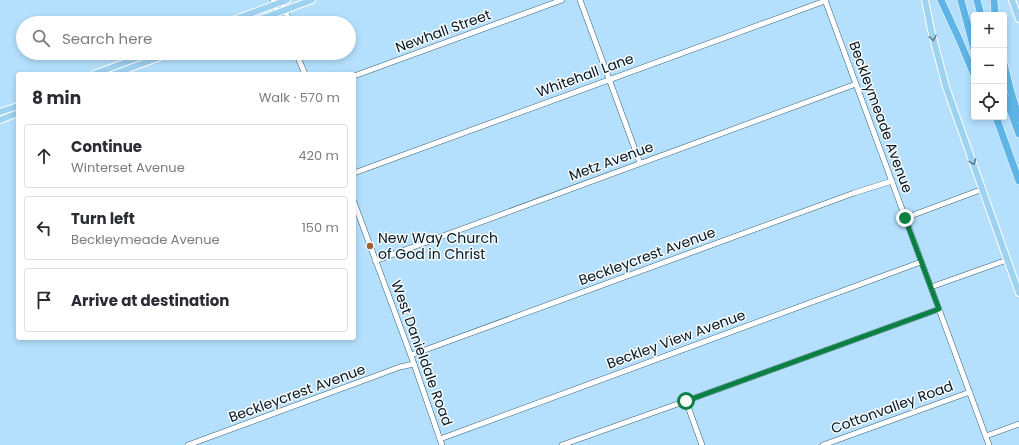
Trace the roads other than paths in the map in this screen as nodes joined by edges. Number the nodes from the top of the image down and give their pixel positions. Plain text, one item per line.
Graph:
1 (312, 0) edge
2 (562, 0) edge
3 (580, 0) edge
4 (925, 0) edge
5 (941, 0) edge
6 (961, 0) edge
7 (977, 0) edge
8 (994, 0) edge
9 (1012, 0) edge
10 (284, 1) edge
11 (825, 1) edge
12 (274, 2) edge
13 (285, 10) junction
14 (980, 12) edge
15 (996, 12) edge
16 (277, 13) junction
17 (241, 16) edge
18 (269, 16) edge
19 (278, 16) edge
20 (287, 16) edge
21 (1019, 19) edge
22 (974, 48) edge
23 (132, 60) edge
24 (152, 60) edge
25 (299, 60) edge
26 (971, 68) edge
27 (99, 72) edge
28 (119, 72) edge
29 (304, 72) edge
30 (356, 75) edge
31 (1007, 75) edge
32 (608, 79) junction
33 (856, 84) junction
34 (1007, 101) edge
35 (16, 107) edge
36 (0, 112) edge
37 (16, 114) edge
38 (0, 119) edge
39 (1019, 119) edge
40 (992, 120) edge
41 (997, 120) edge
42 (1019, 134) edge
43 (640, 163) junction
44 (1015, 170) junction
45 (356, 172) edge
46 (892, 181) junction
47 (1019, 181) edge
48 (983, 189) junction
49 (356, 208) edge
50 (905, 218) junction
51 (1007, 260) junction
52 (375, 261) junction
53 (921, 262) junction
54 (931, 287) junction
55 (1019, 293) edge
56 (939, 309) junction
57 (411, 355) junction
58 (414, 364) junction
59 (970, 392) junction
60 (686, 401) junction
61 (1019, 424) edge
62 (986, 436) junction
63 (440, 438) junction
64 (188, 445) edge
65 (442, 445) edge
66 (562, 445) edge
67 (702, 445) edge
68 (823, 445) edge
69 (989, 445) edge

1 - 13 main road
2 - 30 street, Newhall Street
3 - 32 street
4 -> 48 main road
5 - 26 highway
6 - 22 highway
7 - 14 highway
8 - 15 highway
9 - 21 main road
10 - 12 main road
10 - 13 street
11 - 32 street, Whitehall Lane
11 - 33 street, Beckleymeade Avenue
12 - 16 street
12 - 17 main road
13 - 16 main road
13 - 20 street
16 - 18 main road
16 - 19 street
23 - 27 main road
24 - 28 main road
25 - 29 street
31 - 39 highway
32 - 43 street
32 - 45 street, Whitehall Lane
33 - 43 street, Metz Avenue
33 - 46 street, Beckleymeade Avenue
34 - 42 highway
35 - 36 main road
37 - 38 main road
40 - 44 highway
41 - 44 highway
43 - 52 street, Metz Avenue
44 - 47 highway
46 - 50 street, Beckleymeade Avenue
46 - 57 street, Beckleycrest Avenue
48 - 50 street
48 - 51 main road
49 - 52 street, West Danieldale Road
50 - 53 street, Beckleymeade Avenue
51 - 54 street
51 - 55 main road
52 - 57 street, West Danieldale Road
53 - 54 street, Beckleymeade Avenue
53 - 63 street, Beckley View Avenue
54 - 56 street, Beckleymeade Avenue
56 - 59 street, Beckleymeade Avenue
56 - 60 street
57 - 58 street, West Danieldale Road
58 - 63 street, West Danieldale Road
58 - 64 street, Beckleycrest Avenue
59 - 62 street, Beckleymeade Avenue
59 - 68 street, Cottonvalley Road
60 - 66 street
60 - 67 street
61 - 62 street
62 - 69 street, Beckleymeade Avenue
63 - 65 street, West Danieldale Road

